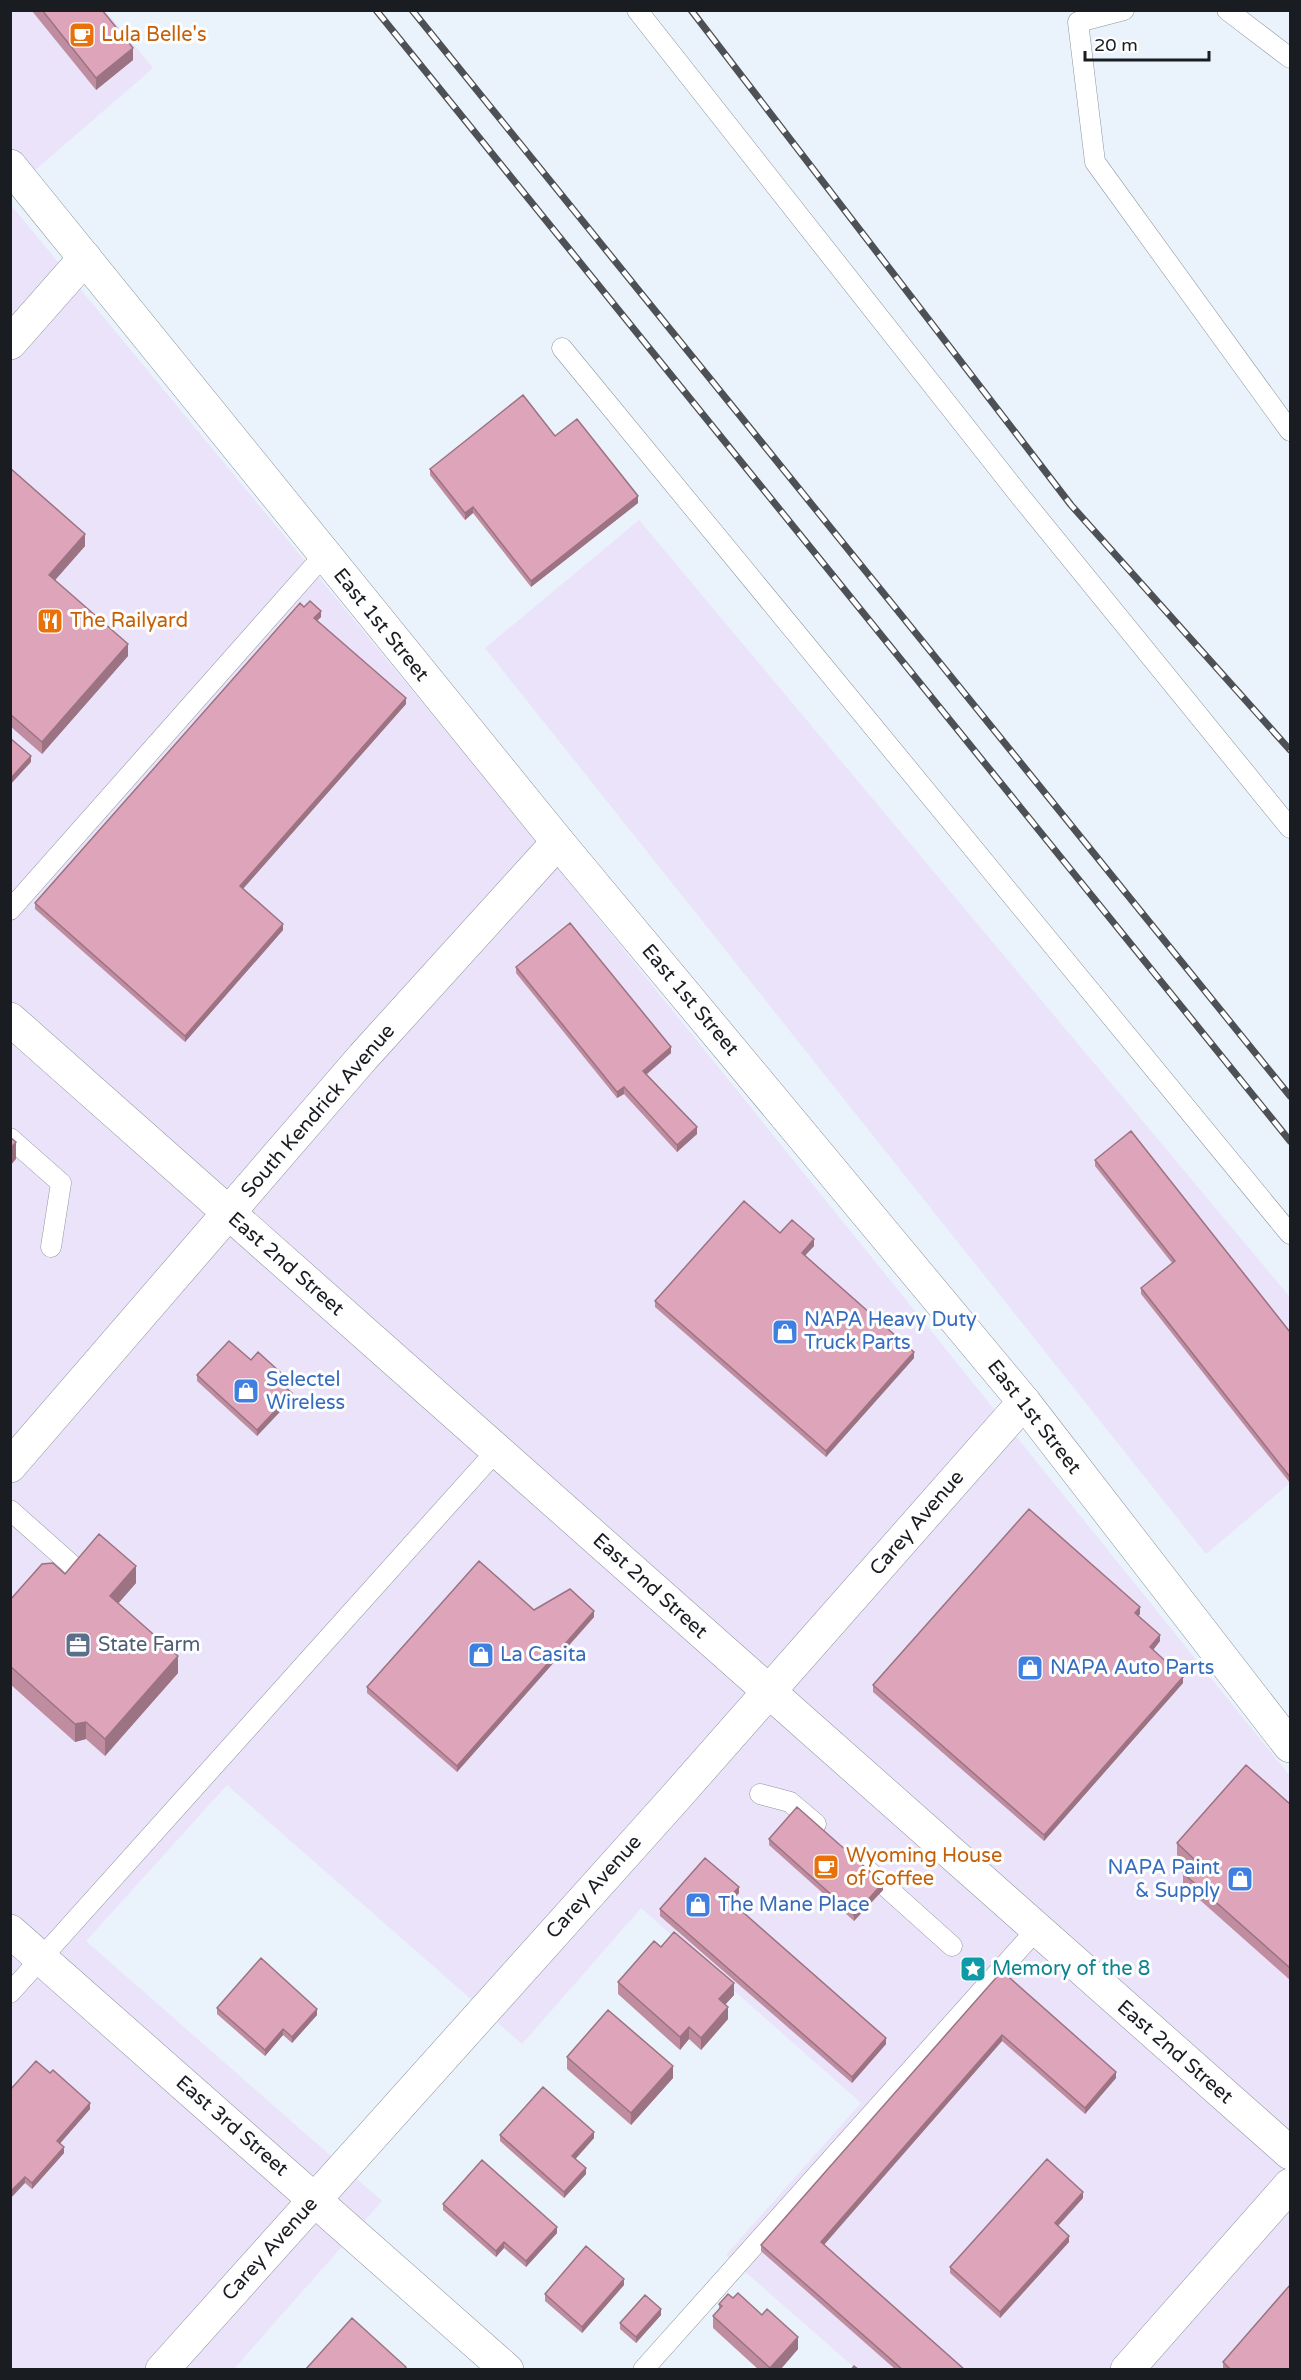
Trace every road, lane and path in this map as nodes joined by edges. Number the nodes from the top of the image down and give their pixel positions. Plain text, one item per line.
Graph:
1 (637, 10) edge
2 (1124, 10) edge
3 (1227, 10) edge
4 (1290, 58) edge
5 (10, 166) edge
6 (85, 258) junction
7 (10, 343) edge
8 (562, 348) dead end
9 (1290, 432) edge
10 (324, 555) junction
11 (1290, 828) edge
12 (558, 842) junction
13 (10, 909) edge
14 (10, 1019) edge
15 (10, 1138) edge
16 (229, 1214) junction
17 (1290, 1234) edge
18 (51, 1247) dead end
19 (1024, 1402) junction
20 (497, 1450) junction
21 (10, 1467) edge
22 (10, 1510) edge
23 (103, 1592) edge
24 (769, 1691) junction
25 (1290, 1746) edge
26 (760, 1794) dead end
27 (833, 1840) edge
28 (850, 1855) edge
29 (1036, 1930) junction
30 (10, 1931) edge
31 (952, 1946) dead end
32 (41, 1958) junction
33 (10, 1994) edge
34 (1290, 2153) edge
35 (1290, 2185) edge
36 (315, 2199) junction
37 (162, 2370) edge
38 (507, 2370) edge
39 (643, 2370) edge
40 (1127, 2370) edge

1 - 11 lane
2 - 9 lane
3 - 4 lane
5 - 6 street, East 1st Street
6 - 7 street
6 - 10 street, East 1st Street
8 - 17 lane
10 - 12 street, East 1st Street
10 - 13 lane
12 - 16 street, South Kendrick Avenue
12 - 19 street, East 1st Street
14 - 16 street, East 2nd Street
15 - 18 lane
16 - 20 street, East 2nd Street
16 - 21 street, South Kendrick Avenue
19 - 24 street, Carey Avenue
19 - 25 street, East 1st Street
20 - 24 street, East 2nd Street
20 - 32 lane
22 - 23 lane
24 - 29 street, East 2nd Street
24 - 36 street, Carey Avenue
26 - 27 lane
28 - 31 lane
29 - 34 street, East 2nd Street
29 - 39 lane
30 - 32 street, East 3rd Street
32 - 33 lane
32 - 36 street, East 3rd Street
35 - 40 street
36 - 37 street, Carey Avenue
36 - 38 street, East 3rd Street

